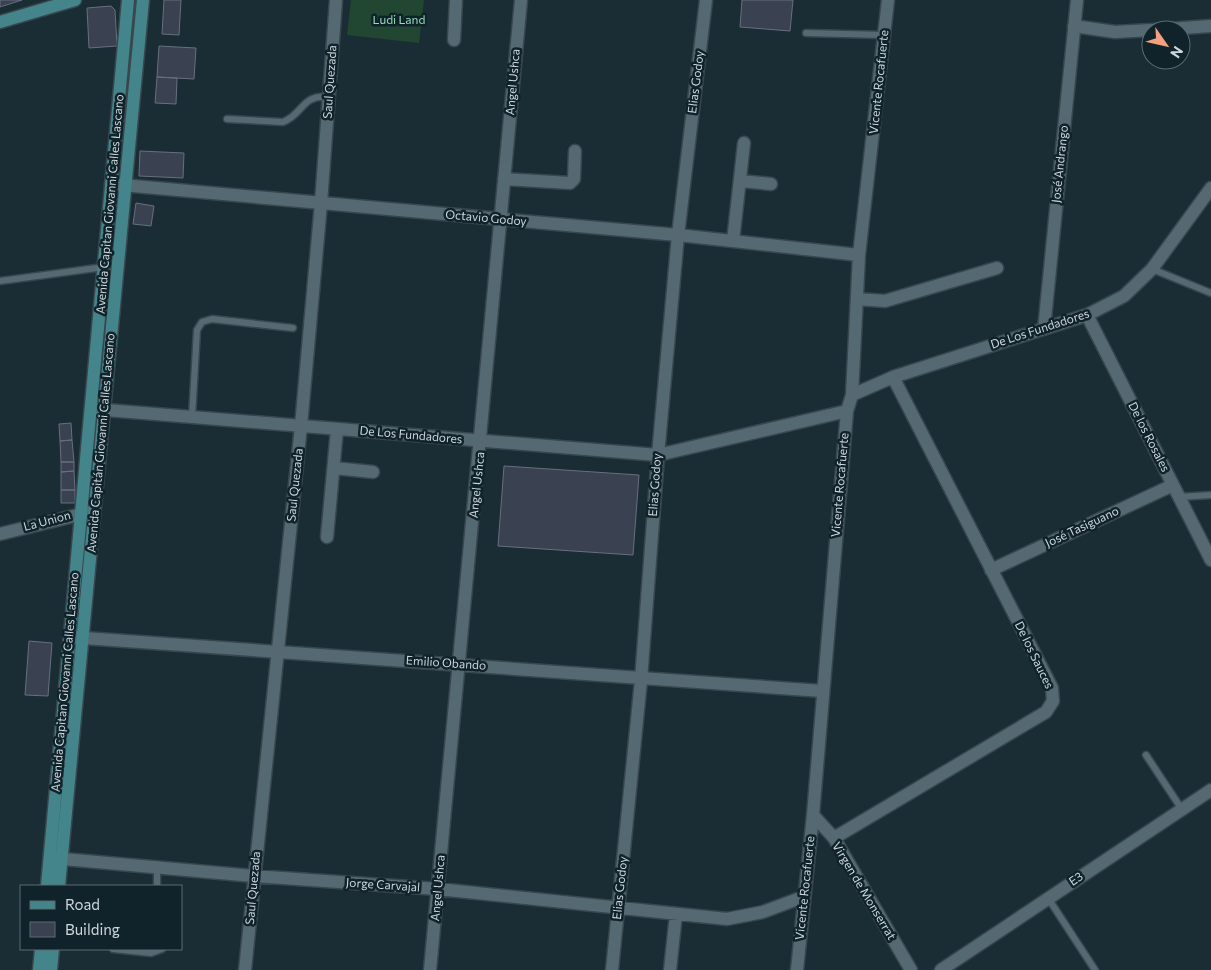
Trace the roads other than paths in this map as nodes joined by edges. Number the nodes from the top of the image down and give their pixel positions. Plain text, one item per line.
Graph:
1 (75, 0) edge
2 (128, 0) edge
3 (144, 0) edge
4 (336, 0) edge
5 (456, 0) edge
6 (521, 0) edge
7 (706, 0) edge
8 (888, 0) edge
9 (1077, 0) edge
10 (0, 22) edge
11 (1074, 26) junction
12 (1211, 26) edge
13 (1191, 27) edge
14 (1141, 31) edge
15 (806, 33) dead end
16 (884, 35) junction
17 (454, 40) dead end
18 (329, 97) junction
19 (227, 119) dead end
20 (744, 143) dead end
21 (575, 151) dead end
22 (504, 179) junction
23 (740, 181) junction
24 (111, 184) junction
25 (771, 184) dead end
26 (126, 186) junction
27 (1211, 188) edge
28 (321, 204) junction
29 (500, 219) junction
30 (678, 235) junction
31 (733, 241) junction
32 (859, 255) junction
33 (104, 267) junction
34 (997, 268) dead end
35 (1152, 269) junction
36 (0, 281) edge
37 (1211, 293) edge
38 (857, 299) junction
39 (1087, 315) junction
40 (294, 328) dead end
41 (1044, 329) junction
42 (894, 377) junction
43 (852, 394) junction
44 (91, 409) junction
45 (104, 410) junction
46 (847, 411) junction
47 (192, 417) junction
48 (301, 426) junction
49 (337, 429) junction
50 (482, 441) junction
51 (658, 455) junction
52 (334, 468) junction
53 (373, 472) dead end
54 (1173, 485) junction
55 (1211, 495) edge
56 (1179, 497) junction
57 (81, 512) junction
58 (95, 512) junction
59 (1, 531) edge
60 (327, 537) dead end
61 (1211, 560) edge
62 (992, 570) junction
63 (70, 637) junction
64 (83, 638) junction
65 (277, 650) junction
66 (459, 664) junction
67 (641, 680) junction
68 (822, 691) junction
69 (1146, 755) dead end
70 (1211, 790) edge
71 (1181, 808) junction
72 (813, 815) junction
73 (834, 838) junction
74 (56, 859) junction
75 (157, 868) junction
76 (253, 876) junction
77 (46, 885) edge
78 (59, 885) edge
79 (157, 885) edge
80 (438, 889) junction
81 (803, 898) junction
82 (1048, 898) junction
83 (619, 908) junction
84 (676, 914) junction
85 (41, 950) edge
86 (54, 950) edge
87 (122, 950) edge
88 (159, 950) edge
89 (39, 970) edge
90 (51, 970) edge
91 (245, 970) edge
92 (430, 970) edge
93 (612, 970) edge
94 (670, 970) edge
95 (797, 970) edge
96 (911, 970) edge
97 (941, 970) edge
98 (1095, 970) edge

1 - 10 main road
2 - 24 main road, Avenida Capitan Giovanni Calles Lascano
3 - 26 main road, Avenida Capitán Giovanni Calles Lascano
4 - 18 street, Saul Quezada
5 - 17 street
6 - 22 street, Angel Ushca
7 - 30 street, Elias Godoy
8 - 16 street, Vicente Rocafuerte
9 - 11 street, José Andrango
11 - 14 street
11 - 41 street, José Andrango
12 - 13 street
15 - 16 lane
16 - 32 street, Vicente Rocafuerte
18 - 19 lane
18 - 28 street, Saul Quezada
20 - 23 street
21 - 22 street
22 - 29 street, Angel Ushca
23 - 25 street
23 - 31 street
24 - 26 street, Octavio Godoy
24 - 33 main road, Avenida Capitan Giovanni Calles Lascano
26 - 28 street, Octavio Godoy
26 - 45 main road, Avenida Capitán Giovanni Calles Lascano
27 - 35 street, De Los Fundadores
28 - 29 street, Octavio Godoy
28 - 48 street, Saul Quezada
29 - 30 street, Octavio Godoy
29 - 50 street, Angel Ushca
30 - 31 street, Octavio Godoy
30 - 51 street, Elias Godoy
31 - 32 street, Octavio Godoy
32 - 38 street, Vicente Rocafuerte
33 - 36 lane
33 - 44 main road, Avenida Capitan Giovanni Calles Lascano
34 - 38 street
35 - 37 lane
35 - 39 street, De Los Fundadores
38 - 43 street, Vicente Rocafuerte
39 - 41 street, De Los Fundadores
39 - 54 street, De los Rosales
40 - 47 lane
41 - 42 street, De Los Fundadores
42 - 43 street, De Los Fundadores
42 - 62 street, De los Sauces
43 - 46 street, Vicente Rocafuerte
44 - 45 street, De Los Fundadores
44 - 57 main road, Avenida Capitan Giovanni Calles Lascano
45 - 47 street, De Los Fundadores
45 - 58 main road, Avenida Capitán Giovanni Calles Lascano
46 - 51 street, De Los Fundadores
46 - 68 street, Vicente Rocafuerte
47 - 48 street, De Los Fundadores
48 - 49 street, De Los Fundadores
48 - 65 street, Saul Quezada
49 - 50 street, De Los Fundadores
49 - 52 street
50 - 51 street, De Los Fundadores
50 - 66 street, Angel Ushca
51 - 67 street, Elias Godoy
52 - 53 street
52 - 60 street
54 - 56 street, De los Rosales
54 - 62 street, José Tasiguano
55 - 56 lane
56 - 61 street, De los Rosales
57 - 58 street, La Union
57 - 59 street, La Union
57 - 63 main road, Avenida Capitan Giovanni Calles Lascano
58 - 64 main road, Avenida Capitán Giovanni Calles Lascano
62 - 73 street, De los Sauces
63 - 64 street, Emilio Obando
63 - 74 main road, Avenida Capitan Giovanni Calles Lascano
64 - 65 street, Emilio Obando
64 - 74 main road, Avenida Capitán Giovanni Calles Lascano
65 - 66 street, Emilio Obando
65 - 76 street, Saul Quezada
66 - 67 street, Emilio Obando
66 - 80 street, Angel Ushca
67 - 68 street, Emilio Obando
67 - 83 street, Elias Godoy
68 - 72 street, Vicente Rocafuerte
69 - 71 lane
70 - 71 street, E3
71 - 82 street, E3
72 - 73 street, Virgen de Monserrat
72 - 81 street, Vicente Rocafuerte
73 - 96 street, Virgen de Monserrat
74 - 75 street, Jorge Carvajal
74 - 77 main road, Avenida Capitan Giovanni Calles Lascano
74 - 78 main road, Avenida Capitán Giovanni Calles Lascano
75 - 76 street, Jorge Carvajal
75 - 79 lane
76 - 80 street, Jorge Carvajal
76 - 91 street, Saul Quezada
80 - 83 street, Jorge Carvajal
80 - 92 street, Angel Ushca
81 - 84 street, Jorge Carvajal
81 - 95 street, Vicente Rocafuerte
82 - 97 street, E3
82 - 98 lane
83 - 84 street, Jorge Carvajal
83 - 93 street, Elias Godoy
84 - 94 street
85 - 89 main road
86 - 90 main road
87 - 88 lane

